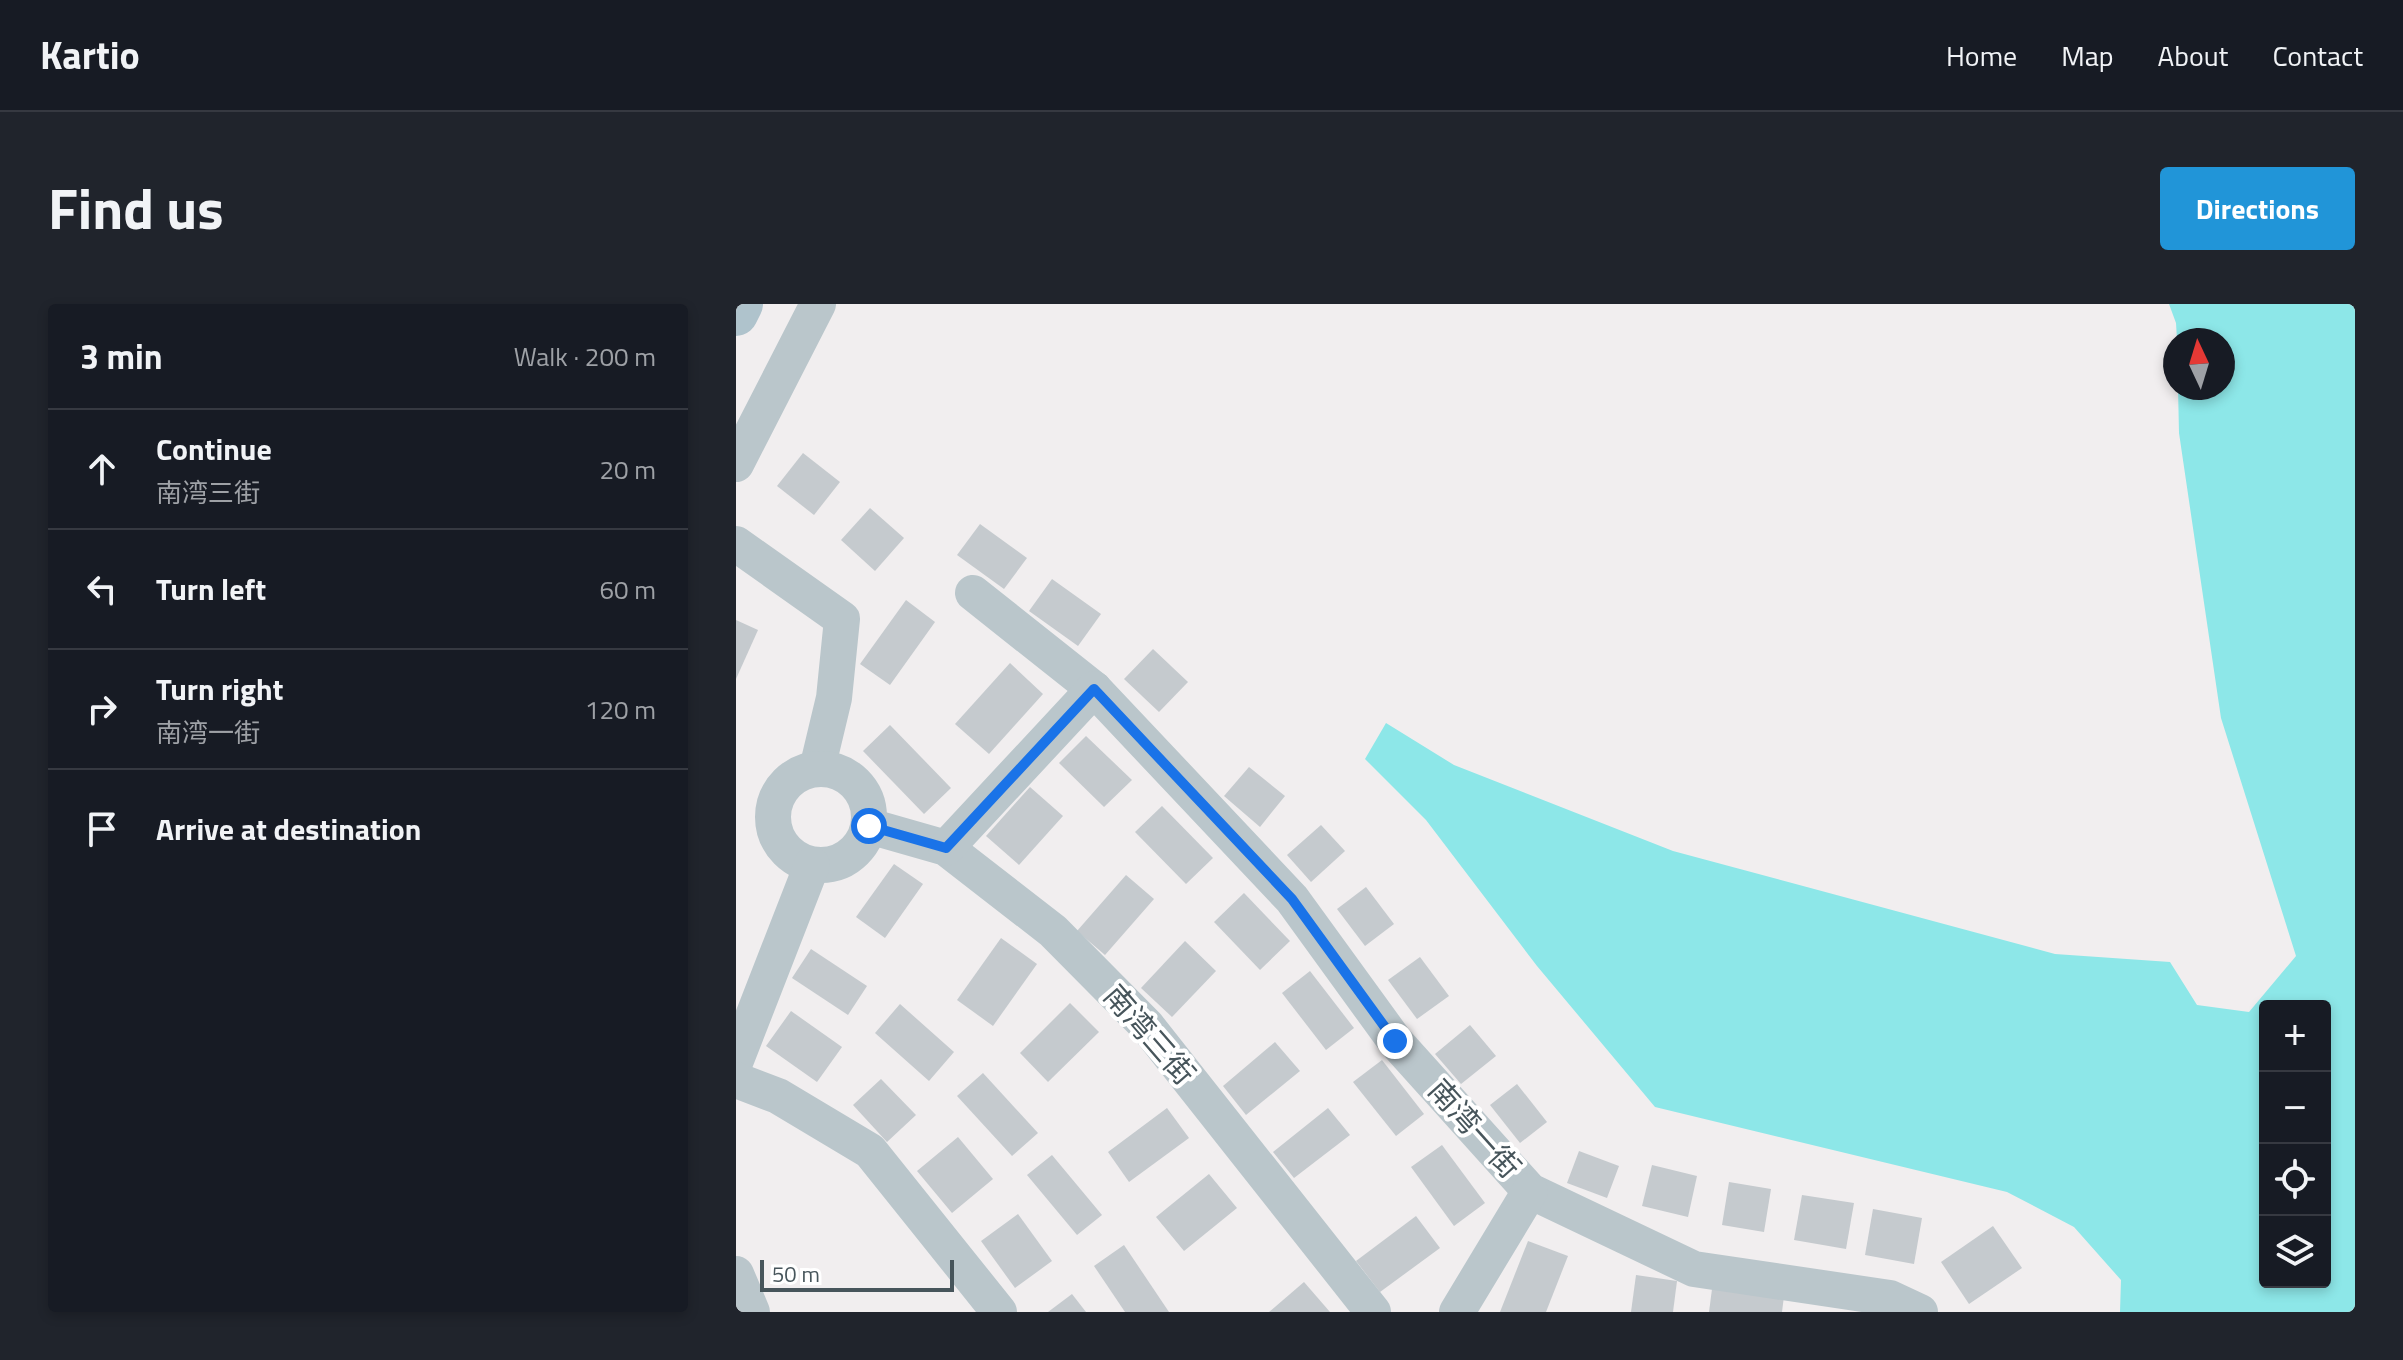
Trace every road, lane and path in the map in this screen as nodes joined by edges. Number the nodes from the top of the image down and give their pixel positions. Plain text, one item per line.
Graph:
1 (741, 304) edge
2 (818, 304) edge
3 (736, 314) edge
4 (736, 464) edge
5 (736, 544) edge
6 (973, 593) dead end
7 (1094, 689) junction
8 (817, 769) junction
9 (869, 826) junction
10 (946, 848) junction
11 (812, 865) junction
12 (736, 1060) edge
13 (736, 1080) edge
14 (1530, 1191) junction
15 (736, 1274) edge
16 (752, 1312) edge
17 (999, 1312) edge
18 (1373, 1312) edge
19 (1457, 1312) edge
20 (1920, 1312) edge

1 - 3 main road
2 - 4 street
5 - 8 street
6 - 7 street, 南湾一街
7 - 10 street
7 - 14 street, 南湾一街
8 - 9 street
8 - 11 street
9 - 10 street, 南湾三街
9 - 11 street
10 - 18 street, 南湾三街
11 - 12 street
13 - 17 street
14 - 19 street
14 - 20 street, 南湾一街
15 - 16 street

